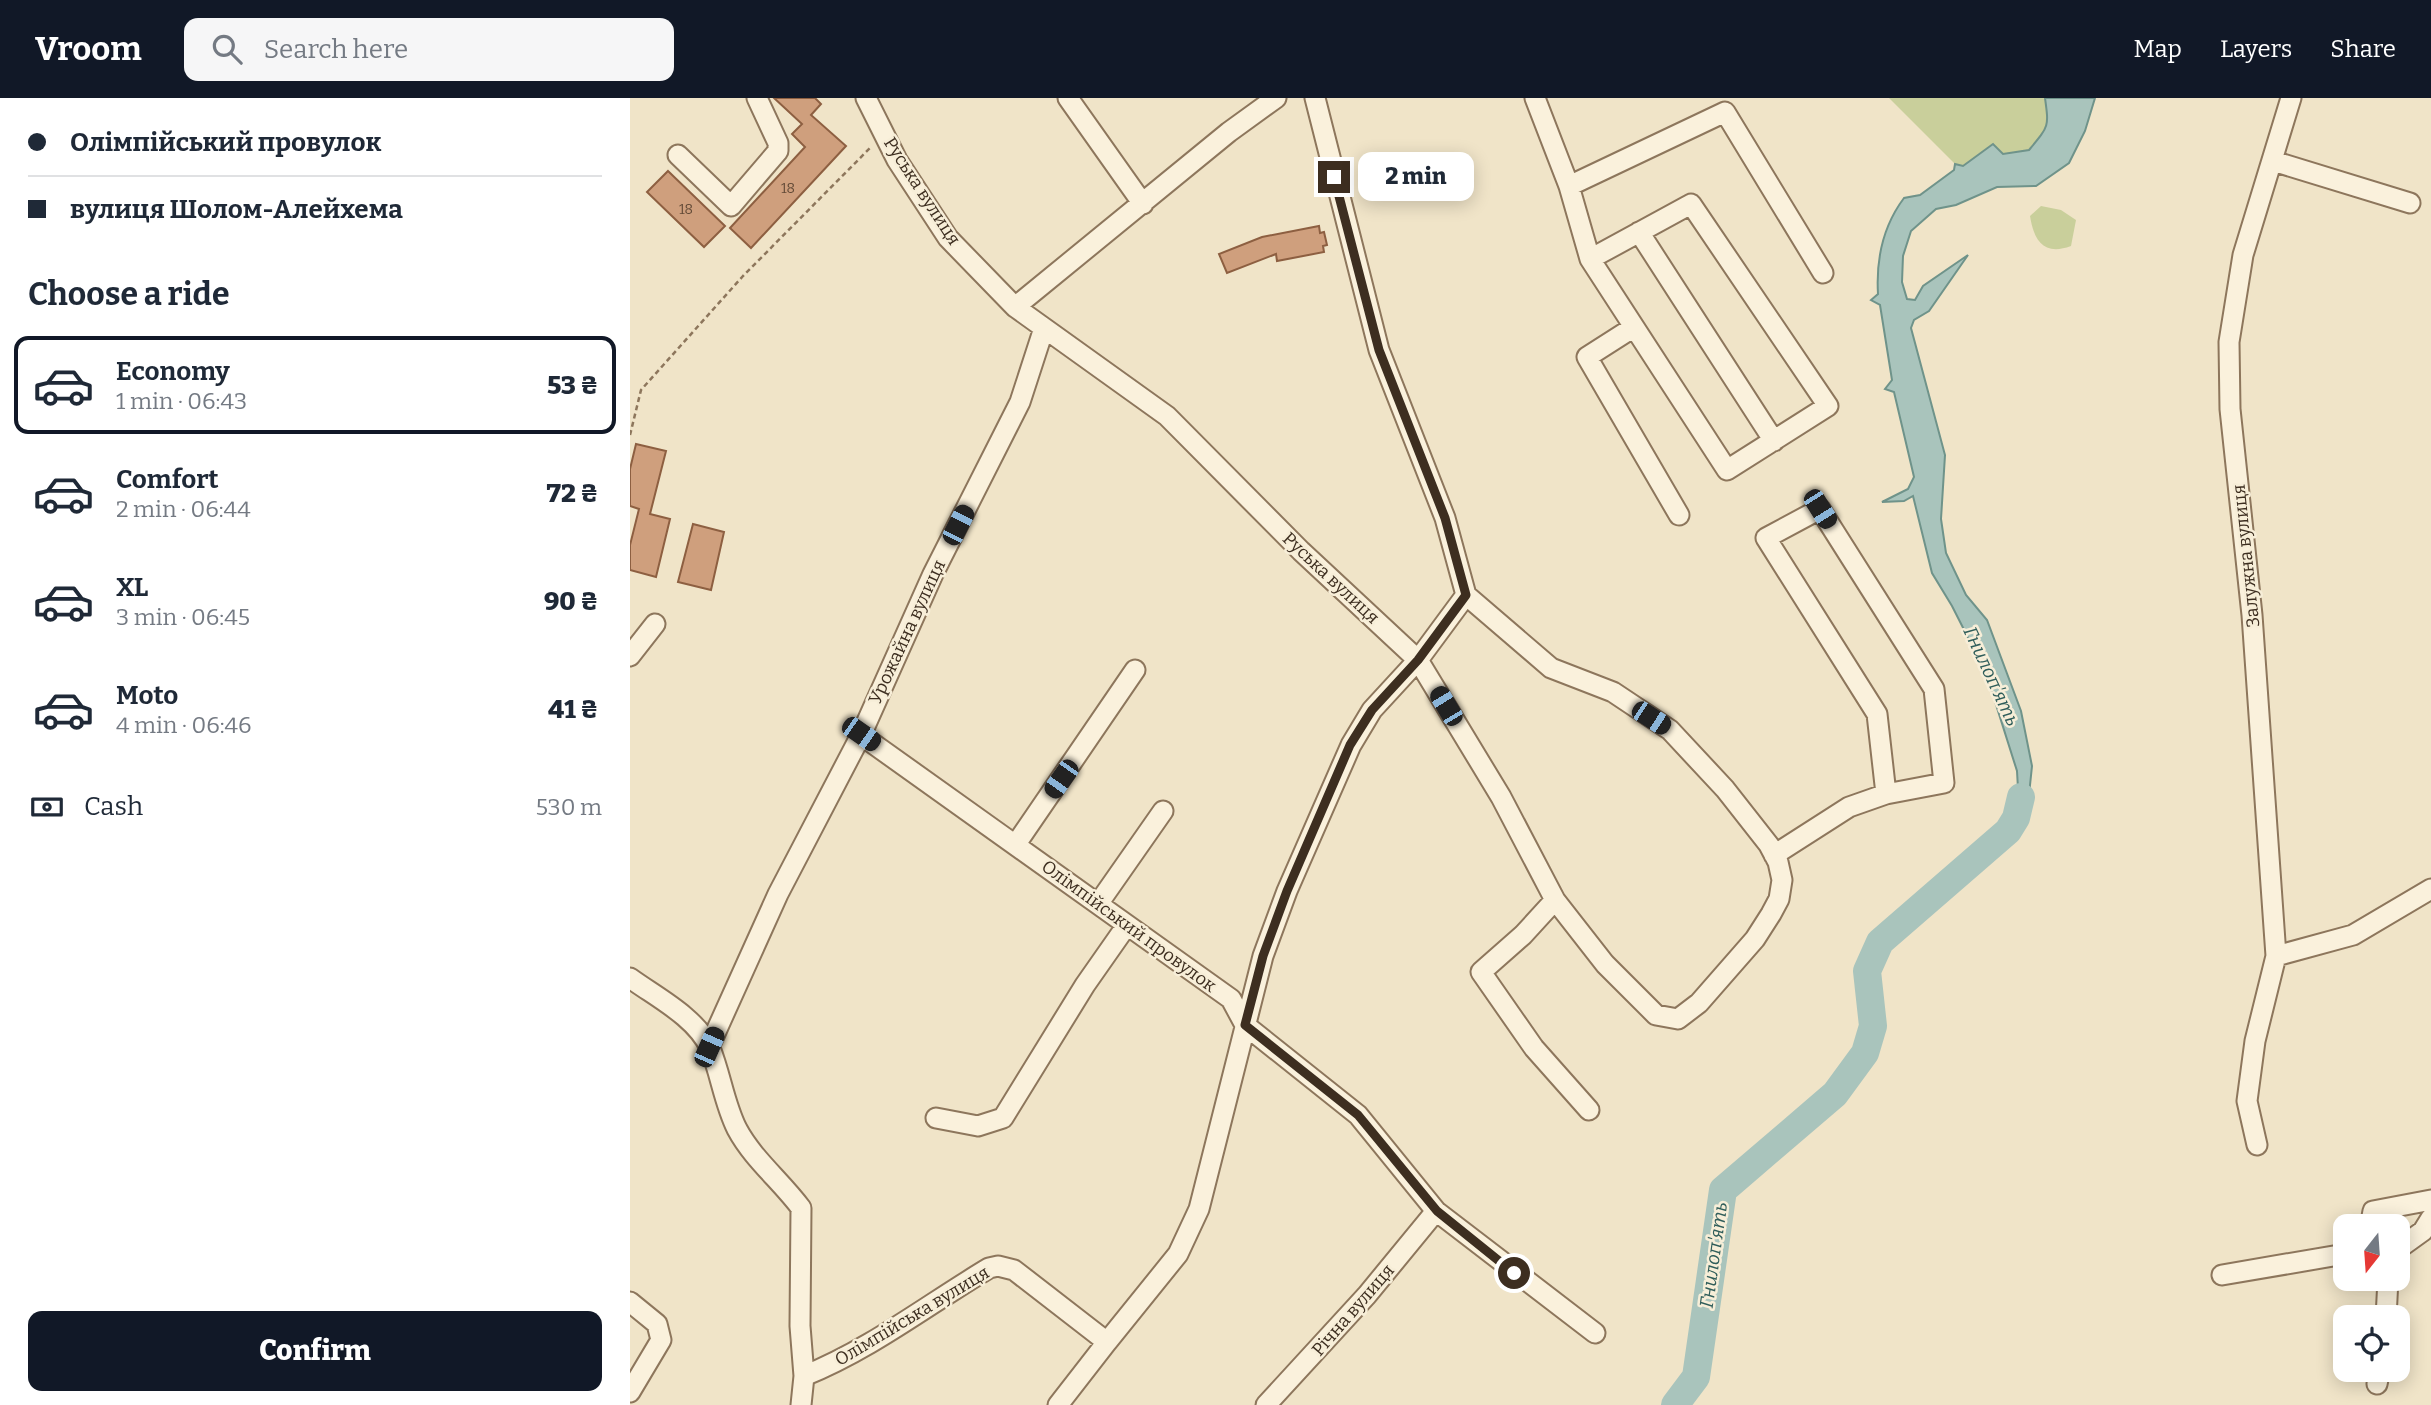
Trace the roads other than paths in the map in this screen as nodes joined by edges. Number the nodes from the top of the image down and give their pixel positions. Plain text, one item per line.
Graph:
1 (757, 98) edge
2 (866, 98) edge
3 (1068, 98) edge
4 (1276, 98) edge
5 (1535, 98) edge
6 (2291, 98) edge
7 (1322, 100) edge
8 (678, 155) dead end
9 (2273, 161) junction
10 (1569, 186) junction
11 (2410, 203) dead end
12 (1143, 204) junction
13 (1639, 232) junction
14 (1590, 259) junction
15 (1823, 272) dead end
16 (1016, 307) junction
17 (1634, 327) junction
18 (1044, 328) junction
19 (1774, 440) junction
20 (1679, 515) dead end
21 (1466, 595) junction
22 (655, 624) dead end
23 (630, 656) edge
24 (1418, 660) junction
25 (1135, 670) dead end
26 (861, 734) junction
27 (1886, 794) junction
28 (1163, 811) dead end
29 (1016, 844) junction
30 (1774, 855) junction
31 (2431, 889) edge
32 (1555, 900) junction
33 (1098, 904) junction
34 (1127, 925) junction
35 (2276, 956) junction
36 (630, 978) edge
37 (1245, 1025) junction
38 (709, 1047) junction
39 (1588, 1110) dead end
40 (936, 1118) dead end
41 (2257, 1145) dead end
42 (2431, 1200) edge
43 (1437, 1211) junction
44 (2372, 1214) edge
45 (2431, 1218) edge
46 (2410, 1240) edge
47 (2333, 1256) edge
48 (2221, 1275) dead end
49 (630, 1302) edge
50 (1595, 1333) dead end
51 (1107, 1342) junction
52 (804, 1376) junction
53 (630, 1392) edge
54 (801, 1405) edge
55 (1058, 1405) edge
56 (1266, 1405) edge

1 - 8 street
2 - 16 street, Руська вулиця
3 - 12 street
4 - 12 street
5 - 10 street
6 - 9 street, Залужна вулиця
7 - 21 street
9 - 11 street
9 - 35 street, Залужна вулиця
10 - 14 street
10 - 15 street
12 - 16 street
13 - 14 street
13 - 19 street
13 - 19 street
14 - 17 street
16 - 18 street, Руська вулиця
17 - 19 street
17 - 20 street
18 - 24 street, Руська вулиця
18 - 26 street, Урожайна вулиця
21 - 24 street
21 - 30 street
22 - 23 street
24 - 32 street, Руська вулиця
24 - 37 street
25 - 29 street
26 - 29 street, Олімпійський провулок
26 - 38 street, Урожайна вулиця
27 - 27 street
27 - 30 street
28 - 33 street
29 - 33 street, Олімпійський провулок
30 - 32 street, Руська вулиця
31 - 35 street
32 - 39 street
33 - 34 street, Олімпійський провулок
34 - 37 street, Олімпійський провулок
34 - 40 street
35 - 41 street
36 - 38 street
37 - 43 street, Олімпійський провулок
37 - 51 street
38 - 52 street
42 - 44 street
43 - 50 street, Олімпійський провулок
43 - 56 street, Річна вулиця
45 - 46 street
47 - 48 street
49 - 53 street
51 - 52 street, Олімпійська вулиця
51 - 55 street
52 - 54 street

